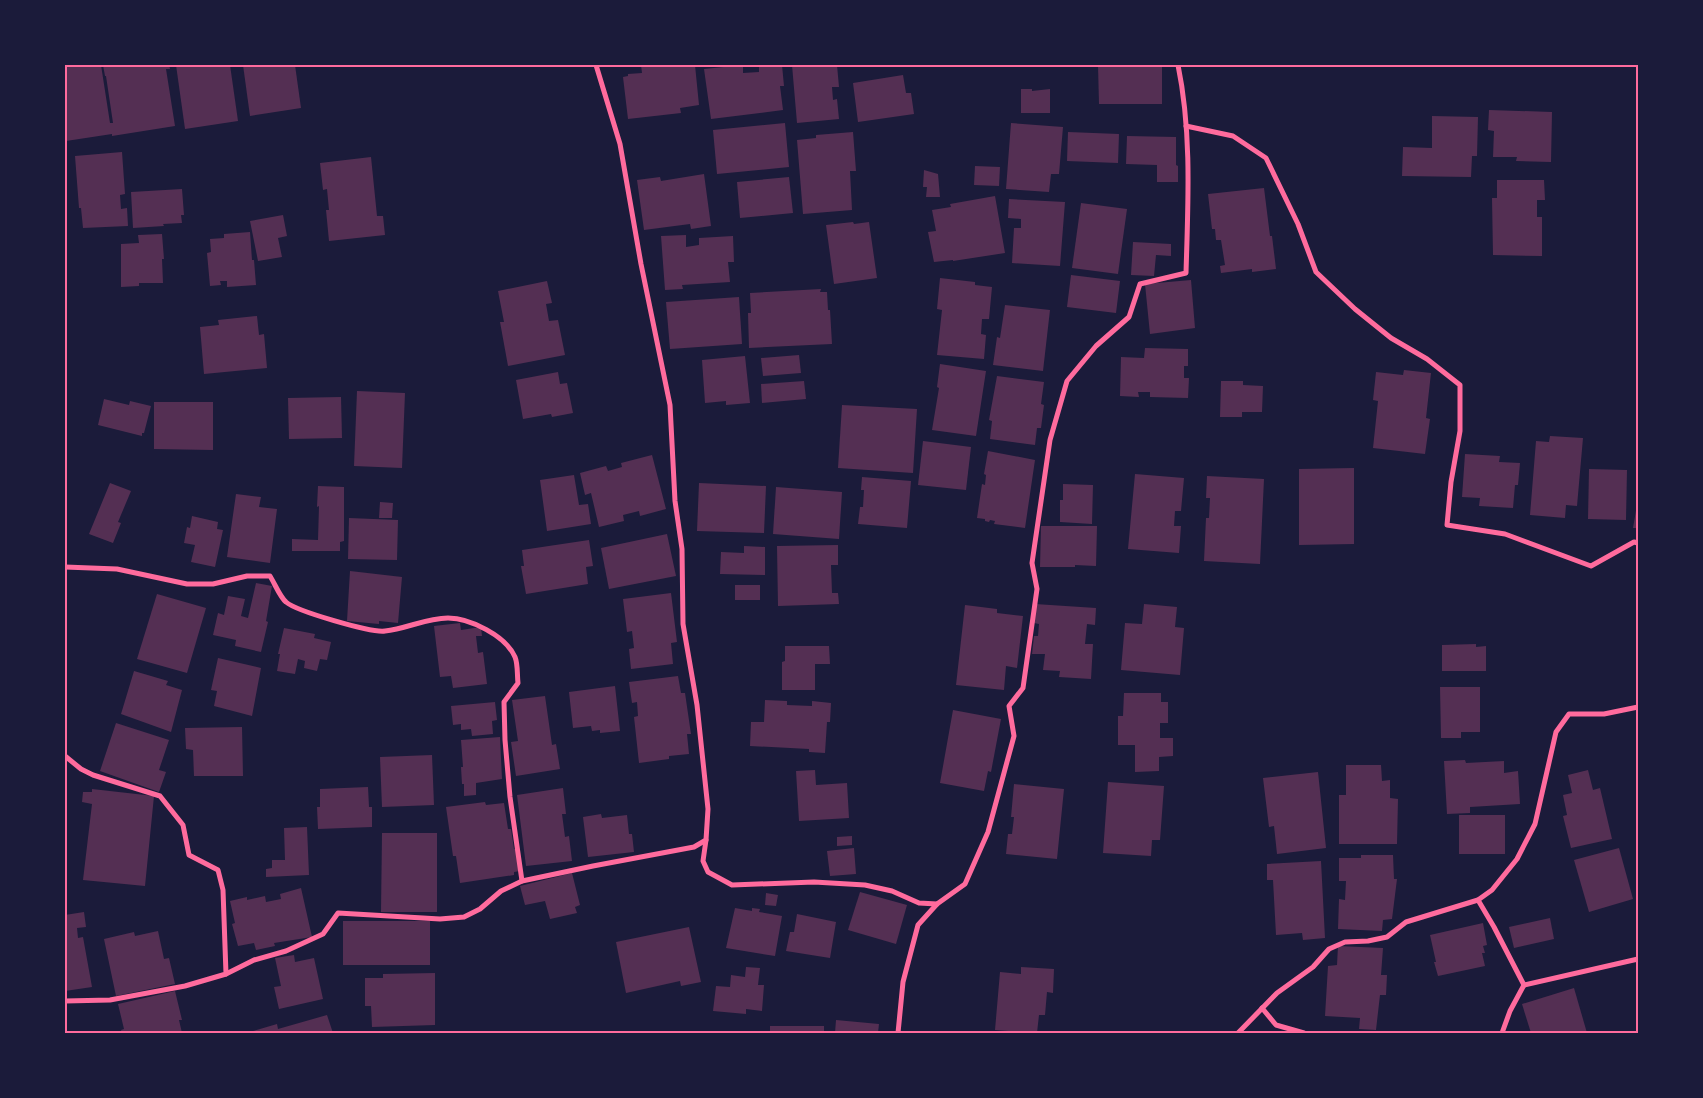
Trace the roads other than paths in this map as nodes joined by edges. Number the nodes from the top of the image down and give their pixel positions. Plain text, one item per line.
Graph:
1 (596, 65) edge
2 (1178, 65) edge
3 (1186, 126) junction
4 (1638, 543) edge
5 (65, 567) edge
6 (1638, 707) edge
7 (65, 756) edge
8 (706, 840) junction
9 (522, 881) junction
10 (1478, 900) junction
11 (937, 904) junction
12 (1638, 959) edge
13 (226, 974) junction
14 (1524, 985) junction
15 (65, 1002) edge
16 (1262, 1008) junction
17 (898, 1033) edge
18 (1238, 1033) edge
19 (1304, 1033) edge
20 (1502, 1033) edge

1 - 8 street
2 - 3 street
3 - 4 street
3 - 11 street
5 - 9 street
6 - 10 street
7 - 13 street
8 - 9 street
8 - 11 street
9 - 13 street
10 - 14 street
10 - 16 street
11 - 17 street
12 - 14 street
13 - 15 street
14 - 20 street
16 - 18 street
16 - 19 street

